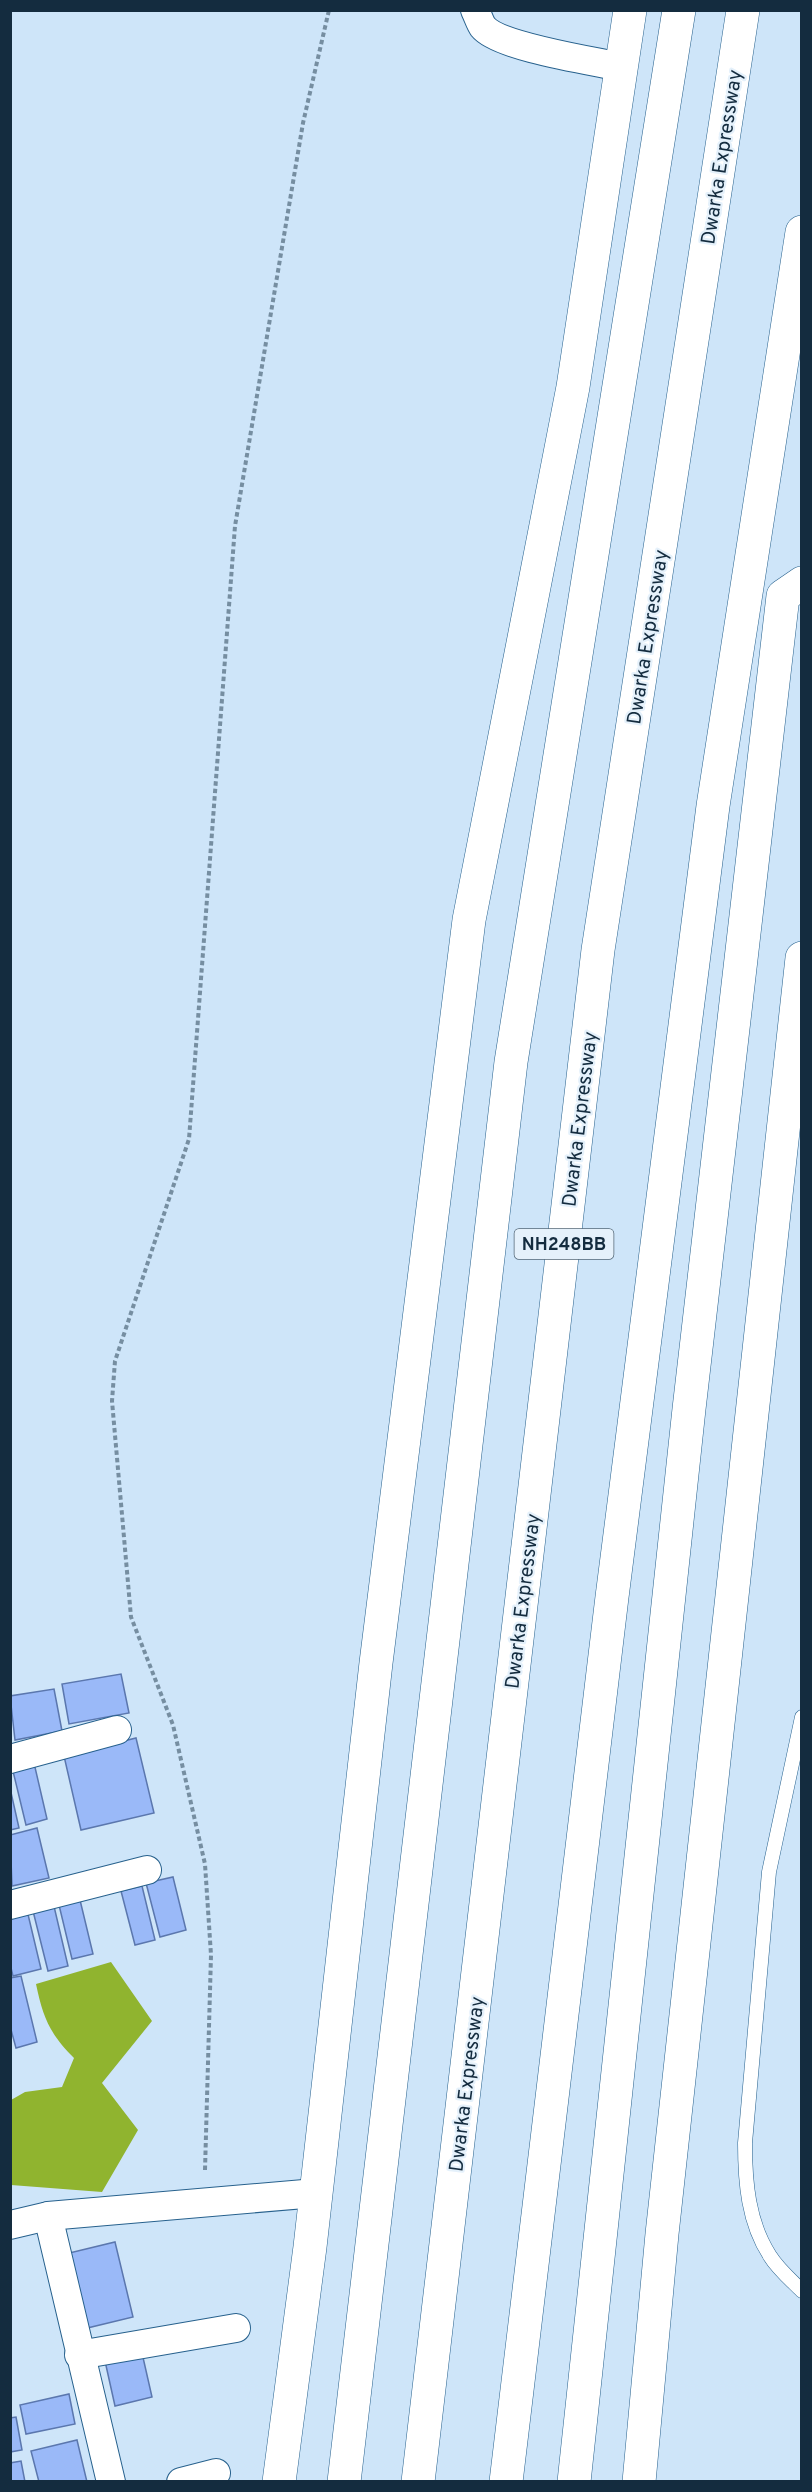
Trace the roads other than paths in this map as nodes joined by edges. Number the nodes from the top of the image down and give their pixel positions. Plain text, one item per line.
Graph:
1 (475, 10) edge
2 (630, 10) edge
3 (679, 10) edge
4 (743, 10) edge
5 (621, 67) junction
6 (801, 231) edge
7 (792, 589) edge
8 (801, 957) edge
9 (801, 1717) edge
10 (117, 1730) dead end
11 (10, 1759) edge
12 (147, 1870) dead end
13 (10, 1905) edge
14 (316, 2193) junction
15 (48, 2216) junction
16 (11, 2224) edge
17 (801, 2291) edge
18 (236, 2328) dead end
19 (79, 2355) junction
20 (216, 2473) dead end
21 (111, 2481) edge
22 (181, 2481) edge
23 (279, 2481) edge
24 (344, 2481) edge
25 (418, 2481) edge
26 (506, 2481) edge
27 (574, 2481) edge
28 (639, 2481) edge

1 - 5 street
2 - 5 main road
3 - 24 main road
4 - 25 main road, Dwarka Expressway / NH248BB
5 - 14 main road
6 - 26 main road
7 - 27 main road
8 - 28 main road
9 - 17 lane
10 - 11 street
12 - 13 street
14 - 15 street
14 - 23 main road
15 - 16 street
15 - 19 street
18 - 19 street
19 - 21 street
20 - 22 street

